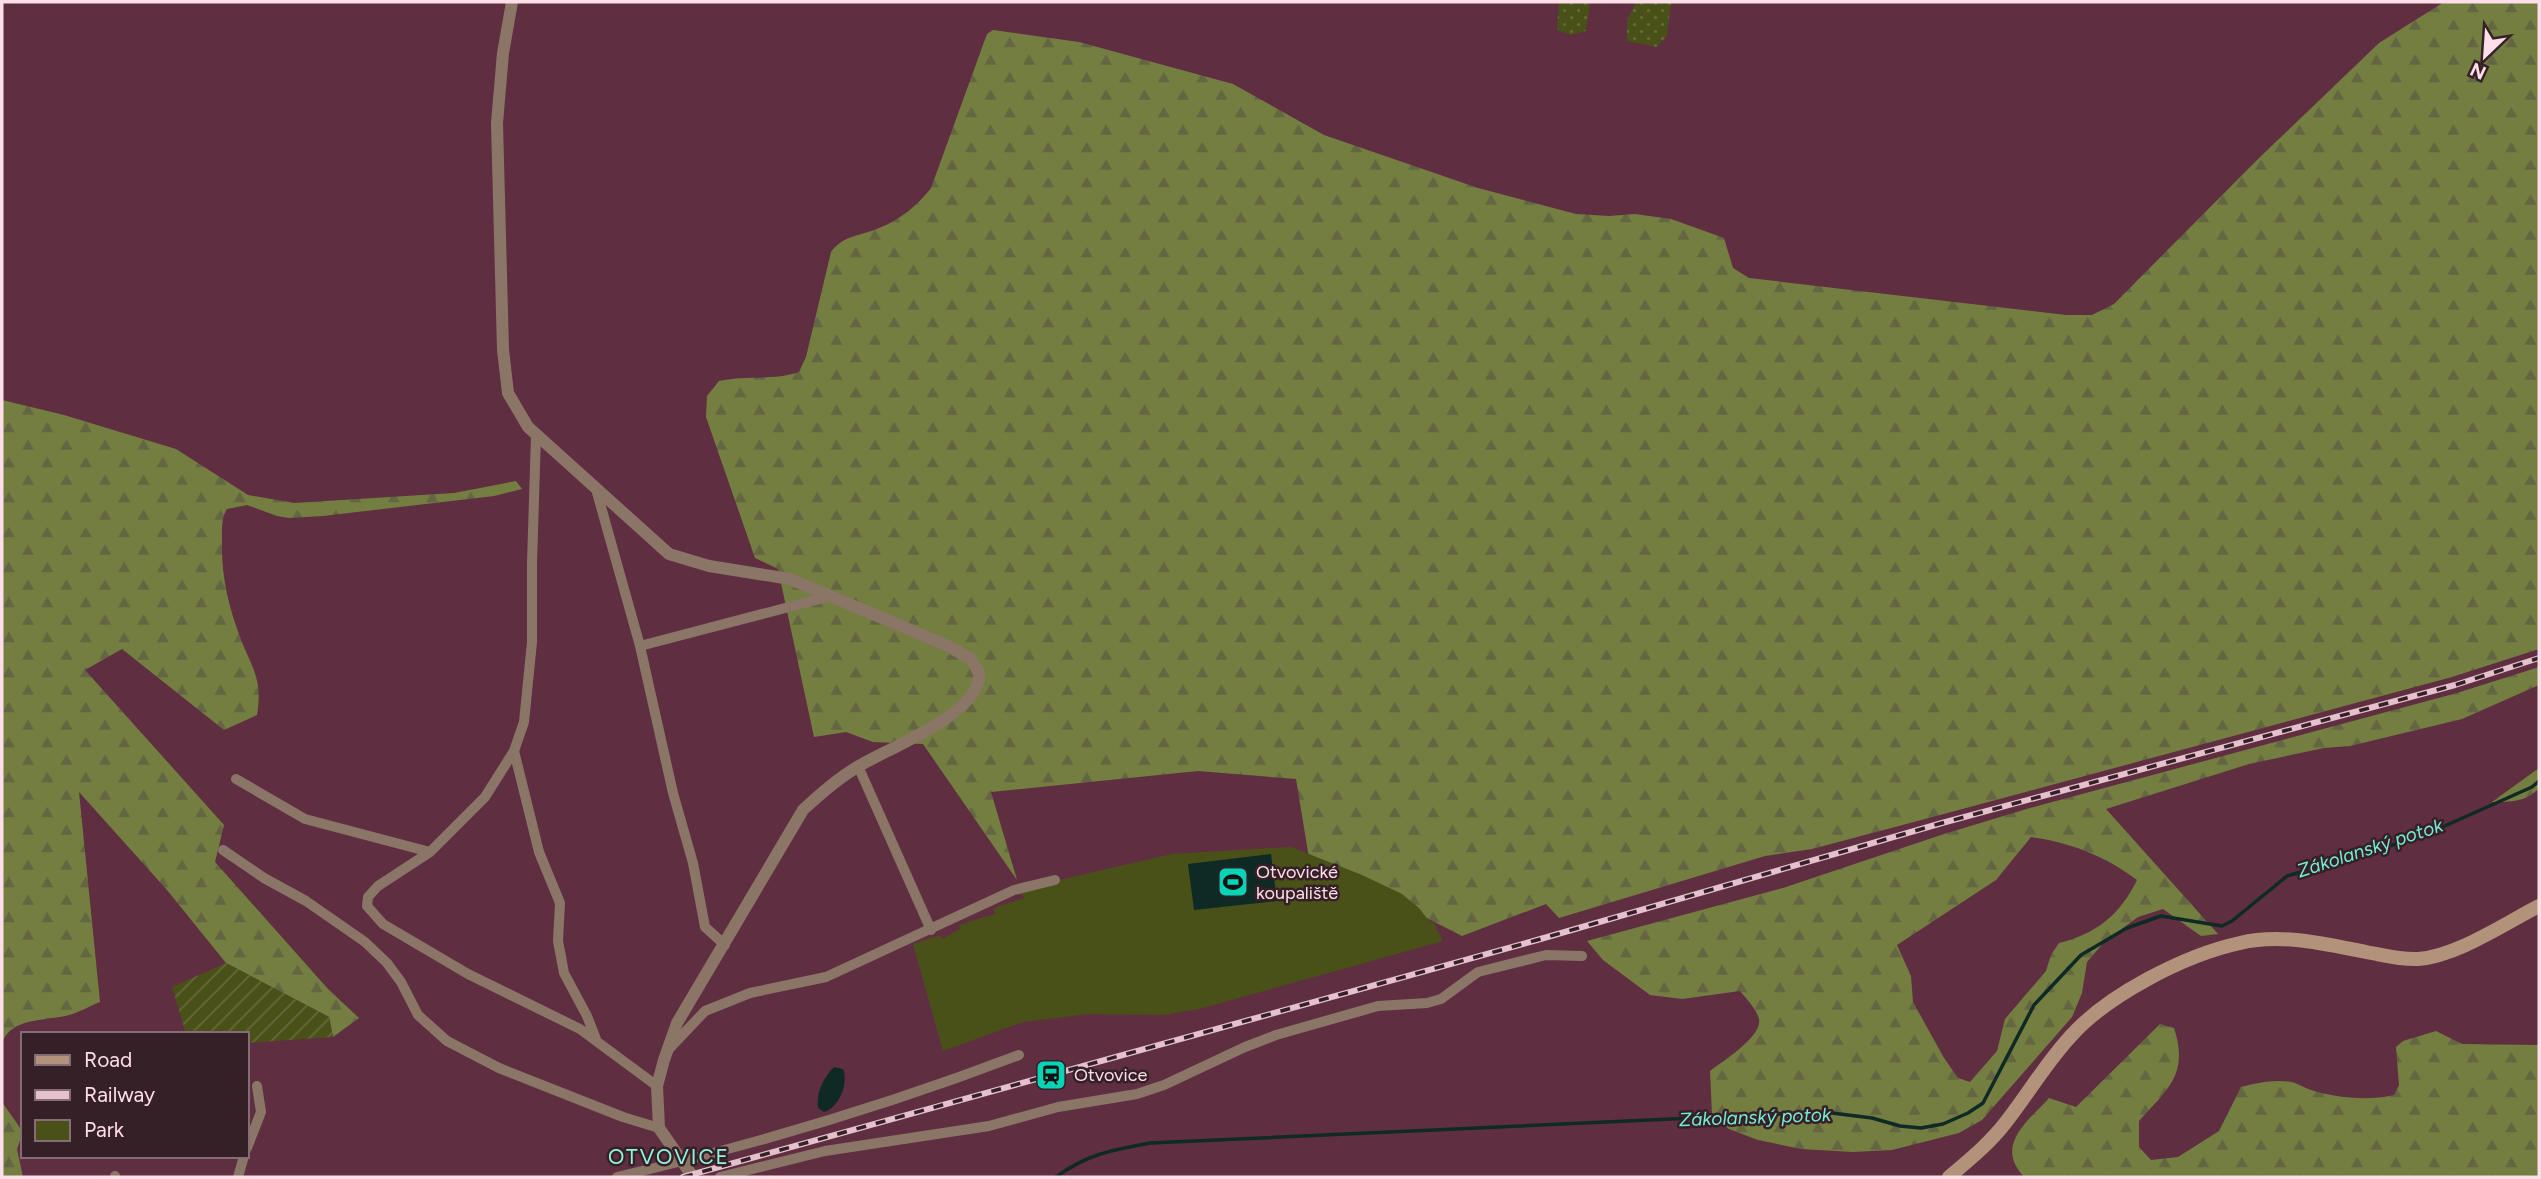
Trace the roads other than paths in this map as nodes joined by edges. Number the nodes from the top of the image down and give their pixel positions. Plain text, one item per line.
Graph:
1 (512, 2) edge
2 (536, 435) junction
3 (595, 488) junction
4 (831, 596) junction
5 (640, 646) junction
6 (514, 751) junction
7 (858, 766) junction
8 (236, 779) dead end
9 (223, 850) dead end
10 (430, 852) junction
11 (1055, 880) dead end
12 (2539, 906) edge
13 (931, 930) junction
14 (725, 945) junction
15 (1582, 956) dead end
16 (597, 1041) junction
17 (669, 1050) junction
18 (1019, 1055) dead end
19 (257, 1086) dead end
20 (657, 1086) junction
21 (659, 1128) junction
22 (248, 1145) edge
23 (243, 1158) edge
24 (683, 1162) junction
25 (238, 1177) edge
26 (617, 1177) edge
27 (693, 1177) edge
28 (720, 1177) edge
29 (1949, 1177) edge

1 - 2 street
2 - 3 street
2 - 6 street
3 - 4 street
3 - 5 street
4 - 5 street
4 - 7 street
5 - 14 street
6 - 10 street
6 - 16 street
7 - 13 street
7 - 14 street
8 - 10 street
9 - 21 street
10 - 16 street
11 - 13 street
12 - 29 main road
13 - 17 street
14 - 17 street
15 - 28 street
16 - 20 street
17 - 20 street
18 - 24 street
19 - 22 street
20 - 21 street
21 - 24 street
23 - 25 street
24 - 26 street
24 - 27 street

